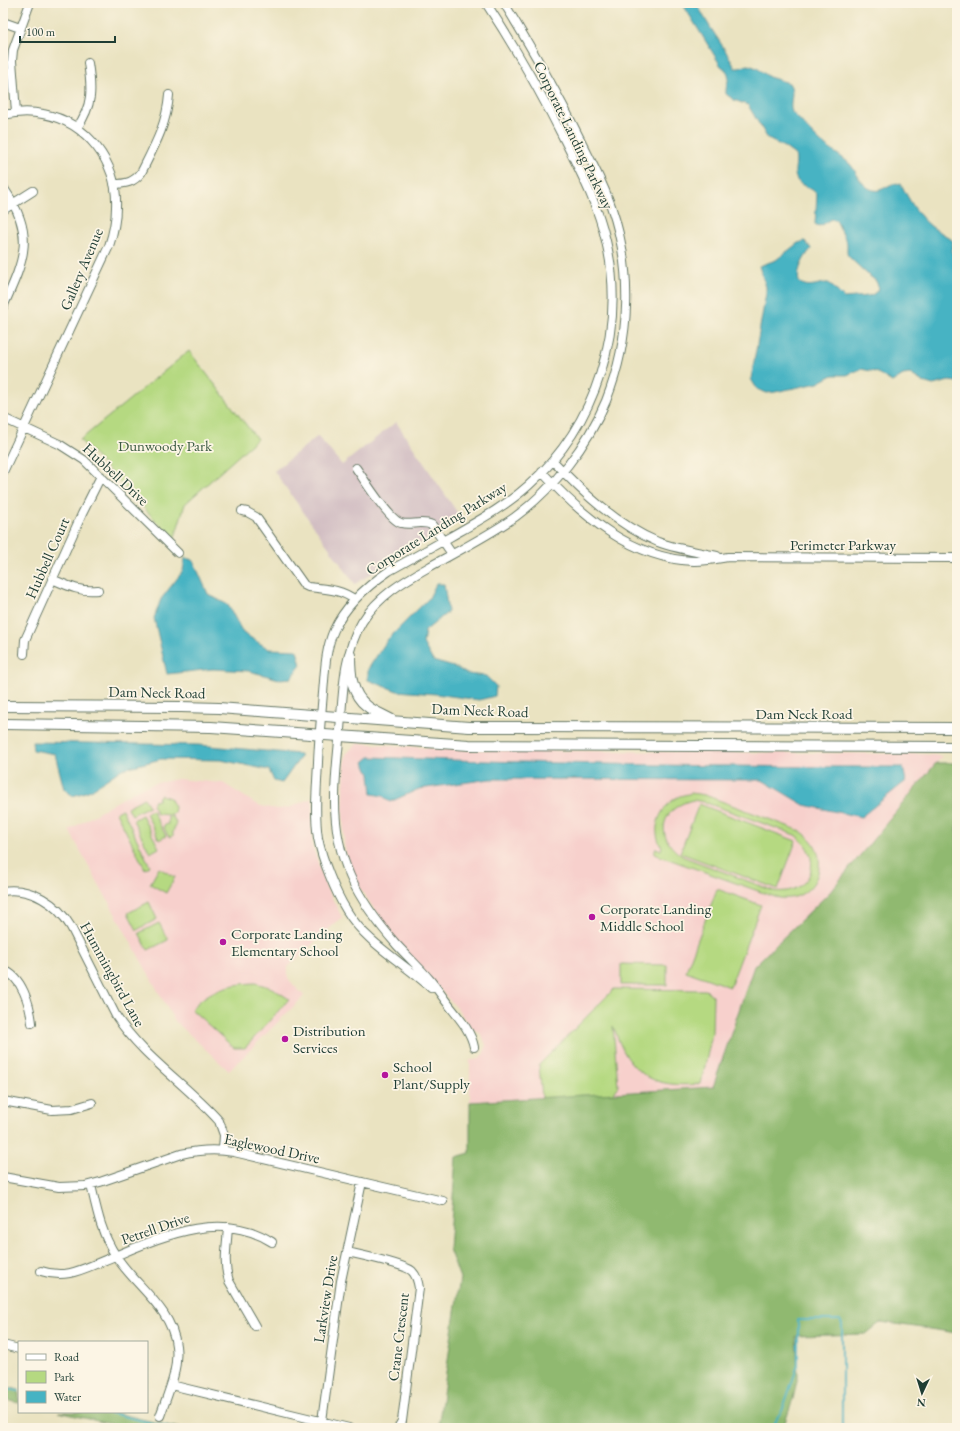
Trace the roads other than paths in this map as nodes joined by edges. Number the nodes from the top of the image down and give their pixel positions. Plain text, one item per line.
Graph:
1 (30, 3) edge
2 (486, 3) edge
3 (504, 3) edge
4 (3, 22) edge
5 (20, 28) junction
6 (88, 63) dead end
7 (554, 88) junction
8 (169, 95) dead end
9 (541, 95) junction
10 (16, 112) junction
11 (3, 115) edge
12 (76, 128) junction
13 (114, 184) junction
14 (3, 187) edge
15 (33, 190) dead end
16 (14, 203) junction
17 (3, 210) edge
18 (3, 306) edge
19 (3, 418) edge
20 (24, 428) junction
21 (552, 461) junction
22 (356, 468) dead end
23 (3, 472) edge
24 (542, 472) junction
25 (563, 472) junction
26 (101, 476) junction
27 (552, 484) junction
28 (242, 511) dead end
29 (443, 541) junction
30 (178, 554) dead end
31 (452, 554) junction
32 (728, 558) junction
33 (957, 558) edge
34 (52, 579) junction
35 (98, 590) dead end
36 (354, 600) junction
37 (24, 654) dead end
38 (350, 655) junction
39 (3, 706) edge
40 (321, 716) junction
41 (341, 717) junction
42 (393, 721) junction
43 (3, 724) edge
44 (957, 728) edge
45 (320, 735) junction
46 (339, 736) junction
47 (957, 747) edge
48 (3, 891) edge
49 (3, 970) edge
50 (445, 1001) junction
51 (32, 1023) dead end
52 (474, 1047) dead end
53 (3, 1101) edge
54 (92, 1103) dead end
55 (223, 1150) junction
56 (3, 1177) edge
57 (362, 1182) junction
58 (91, 1185) junction
59 (443, 1200) dead end
60 (228, 1227) junction
61 (272, 1242) dead end
62 (347, 1252) junction
63 (116, 1256) junction
64 (41, 1271) dead end
65 (255, 1326) dead end
66 (3, 1345) edge
67 (18, 1349) edge
68 (170, 1385) junction
69 (160, 1416) dead end
70 (322, 1422) junction
71 (349, 1428) edge
72 (398, 1428) edge

1 - 5 street
2 - 9 street, Corporate Landing Parkway
3 - 7 street, Corporate Landing Parkway
4 - 5 street
5 - 10 street
6 - 12 street
7 - 9 street
7 - 25 street, Corporate Landing Parkway
8 - 13 street
9 - 21 street, Corporate Landing Parkway
10 - 11 street, Gallery Avenue
10 - 12 street, Gallery Avenue
12 - 13 street, Gallery Avenue
13 - 20 street, Gallery Avenue
14 - 16 street
15 - 16 street
16 - 17 street
16 - 18 street
19 - 20 street, Hubbell Drive
20 - 23 street, Gallery Avenue
20 - 26 street, Hubbell Drive
21 - 24 street, Corporate Landing Parkway
21 - 25 street, Perimeter Parkway
22 - 29 street
24 - 27 street, Perimeter Parkway
24 - 29 street, Corporate Landing Parkway
25 - 27 street, Corporate Landing Parkway
25 - 32 street, Perimeter Parkway
26 - 30 street, Hubbell Drive
26 - 34 street, Hubbell Court
27 - 31 street, Corporate Landing Parkway
27 - 32 street, Perimeter Parkway
28 - 36 street
29 - 31 street
29 - 36 street, Corporate Landing Parkway
31 - 38 street, Corporate Landing Parkway
32 - 33 street, Perimeter Parkway
34 - 35 street
34 - 37 street, Hubbell Court
36 - 40 street, Corporate Landing Parkway
38 - 41 street, Corporate Landing Parkway
38 - 42 main road
39 - 40 main road, Dam Neck Road
40 - 41 main road, Dam Neck Road
40 - 45 street, Corporate Landing Parkway
41 - 42 main road, Dam Neck Road
41 - 46 street, Corporate Landing Parkway
42 - 44 main road, Dam Neck Road
43 - 45 main road
45 - 46 main road
45 - 50 street, Corporate Landing Parkway
46 - 47 main road
46 - 50 street, Corporate Landing Parkway
48 - 55 street, Hummingbird Lane
49 - 51 street
50 - 52 street, Corporate Landing Parkway
53 - 54 street
55 - 57 street, Eaglewood Drive
55 - 58 street, Eaglewood Drive
56 - 58 street, Eaglewood Drive
57 - 59 street, Eaglewood Drive
57 - 62 street, Larkview Drive
58 - 63 street
60 - 61 street, Petrell Drive
60 - 63 street, Petrell Drive
60 - 65 street
62 - 70 street, Larkview Drive
62 - 72 street, Crane Crescent
63 - 64 street, Petrell Drive
63 - 68 street
66 - 67 street
68 - 69 street
68 - 70 street
70 - 71 street

